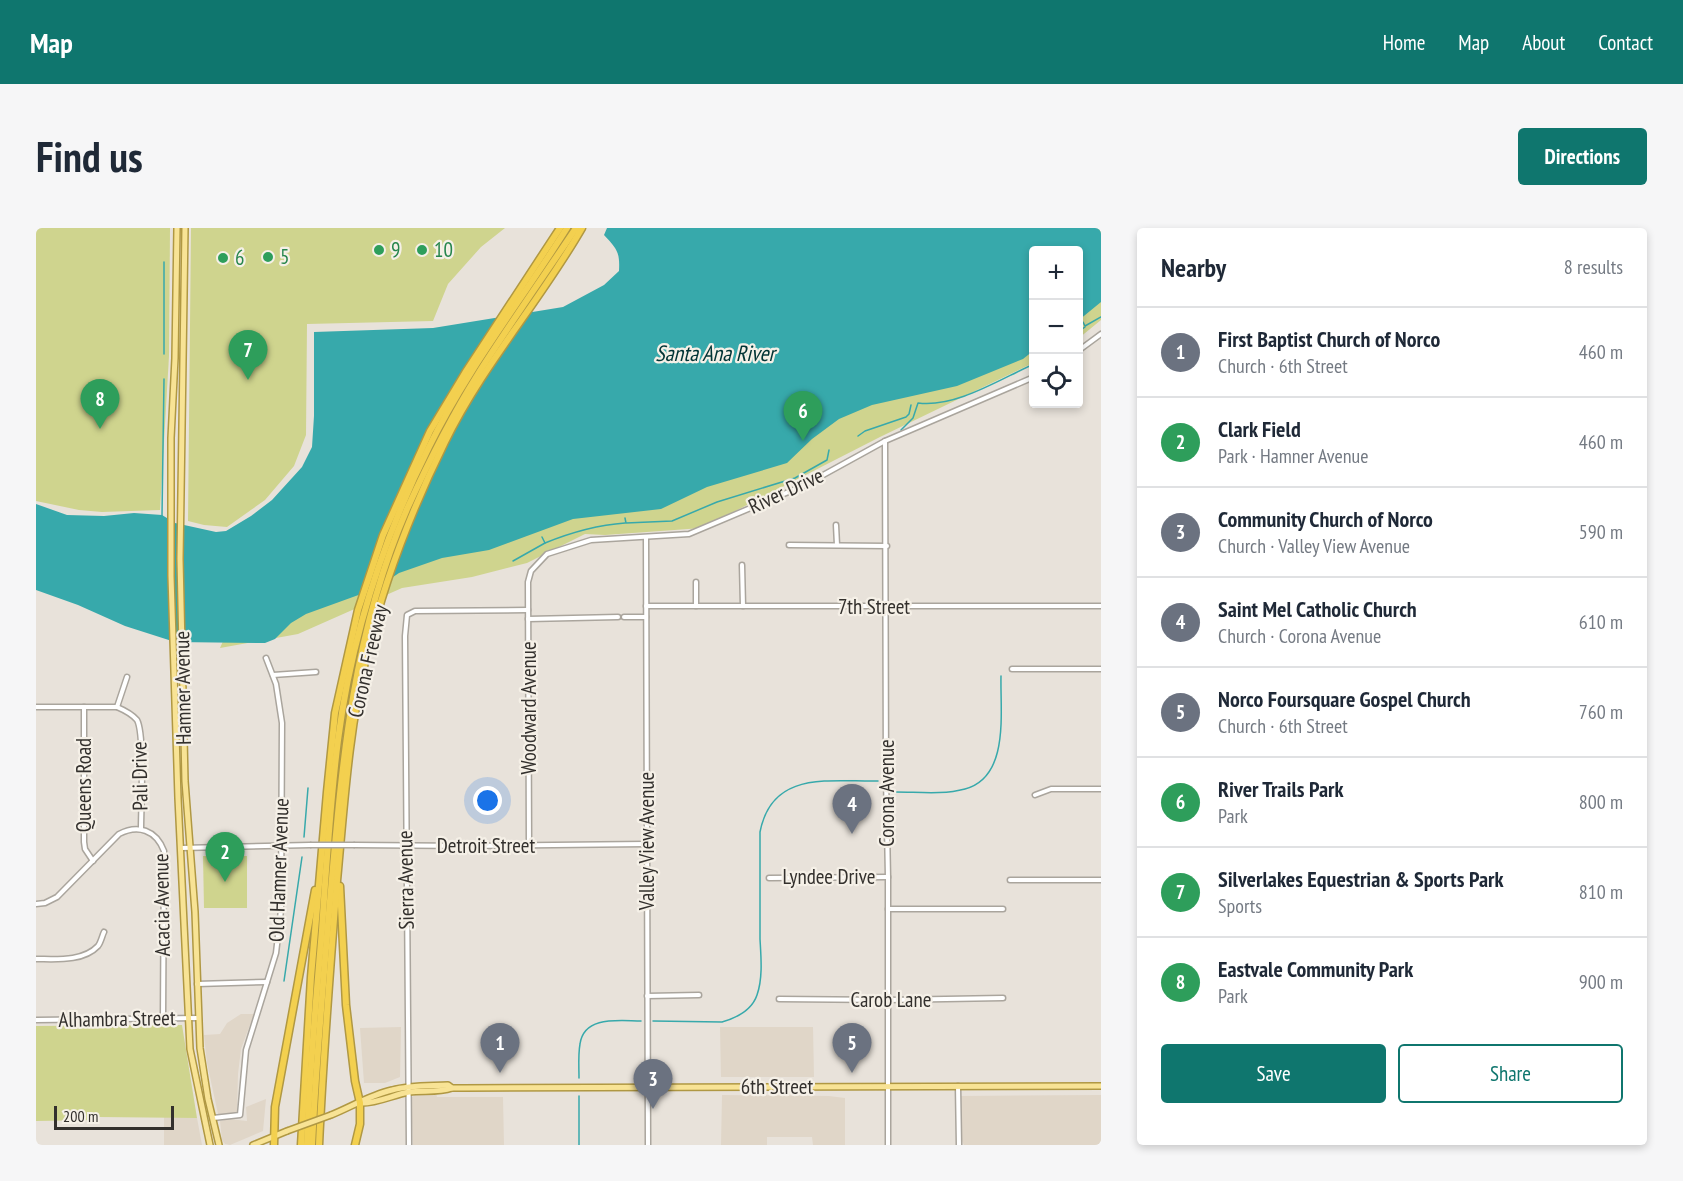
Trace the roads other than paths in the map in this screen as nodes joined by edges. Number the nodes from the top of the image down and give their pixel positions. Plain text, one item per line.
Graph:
1 (177, 228) edge
2 (185, 228) edge
3 (560, 228) edge
4 (567, 228) edge
5 (576, 228) edge
6 (582, 228) edge
7 (533, 298) junction
8 (516, 301) junction
9 (1101, 334) edge
10 (1083, 347) edge
11 (1029, 378) edge
12 (885, 441) junction
13 (836, 525) dead end
14 (646, 538) junction
15 (789, 545) dead end
16 (837, 545) junction
17 (887, 546) junction
18 (742, 565) dead end
19 (531, 571) joint
20 (696, 582) dead end
21 (646, 606) junction
22 (696, 606) junction
23 (743, 606) junction
24 (1101, 606) edge
25 (886, 607) junction
26 (372, 610) junction
27 (528, 610) junction
28 (618, 617) dead end
29 (624, 617) dead end
30 (646, 617) junction
31 (528, 619) junction
32 (266, 658) dead end
33 (1012, 669) dead end
34 (1101, 669) edge
35 (316, 672) dead end
36 (273, 675) junction
37 (127, 677) dead end
38 (36, 707) edge
39 (84, 707) junction
40 (117, 707) junction
41 (1101, 789) edge
42 (1035, 795) dead end
43 (141, 829) junction
44 (646, 844) junction
45 (281, 845) junction
46 (406, 845) junction
47 (529, 846) junction
48 (190, 847) junction
49 (181, 848) junction
50 (321, 857) junction
51 (339, 858) junction
52 (93, 861) junction
53 (888, 877) junction
54 (769, 878) dead end
55 (1010, 880) dead end
56 (1101, 880) edge
57 (36, 904) edge
58 (888, 909) junction
59 (1003, 909) dead end
60 (104, 932) dead end
61 (36, 958) edge
62 (267, 982) junction
63 (197, 984) junction
64 (699, 995) dead end
65 (647, 996) junction
66 (1003, 998) dead end
67 (779, 999) dead end
68 (888, 1000) junction
69 (189, 1018) junction
70 (198, 1018) junction
71 (163, 1019) junction
72 (36, 1020) edge
73 (958, 1086) junction
74 (1101, 1086) edge
75 (648, 1087) junction
76 (888, 1087) junction
77 (408, 1089) junction
78 (360, 1103) junction
79 (213, 1118) junction
80 (273, 1137) junction
81 (210, 1145) edge
82 (219, 1145) edge
83 (253, 1145) edge
84 (274, 1145) edge
85 (301, 1145) edge
86 (306, 1145) edge
87 (312, 1145) edge
88 (319, 1145) edge
89 (355, 1145) edge
90 (409, 1145) edge
91 (648, 1145) edge
92 (888, 1145) edge
93 (959, 1145) edge

1 - 49 main road, Hamner Avenue
2 - 48 main road, Hamner Avenue
3 - 8 highway, Corona Freeway
4 - 8 highway
5 - 7 highway
6 - 7 highway, Corona Freeway
7 - 26 highway, Corona Freeway
8 - 26 highway
8 - 50 highway, Corona Freeway
9 - 10 street
11 - 12 street, River Drive
12 - 14 street, River Drive
12 - 17 street, Corona Avenue
13 - 16 street
14 - 19 street, River Drive
14 - 21 street, Valley View Avenue
15 - 16 street
16 - 17 street
17 - 25 street, Corona Avenue
18 - 23 street
19 - 27 street, Woodward Avenue
20 - 22 street
21 - 22 street, 7th Street
21 - 30 street, Valley View Avenue
22 - 23 street, 7th Street
23 - 25 street, 7th Street
24 - 25 street, 7th Street
25 - 53 street, Corona Avenue
26 - 51 highway, Corona Freeway
26 - 86 highway
26 - 87 highway
27 - 31 street, Woodward Avenue
27 - 46 street, Sierra Avenue
28 - 31 street
29 - 30 street
30 - 44 street, Valley View Avenue
31 - 47 street, Woodward Avenue
32 - 36 street, Old Hamner Avenue
33 - 34 street
35 - 36 street
36 - 45 street, Old Hamner Avenue
37 - 40 street
38 - 39 street
39 - 40 street
39 - 52 street, Queens Road
40 - 43 street, Pali Drive
41 - 42 street
43 - 52 street, Acacia Avenue
43 - 71 street, Acacia Avenue
44 - 47 street, Detroit Street
44 - 65 street, Valley View Avenue
45 - 46 street, Detroit Street, bridge
45 - 48 street, Detroit Street
45 - 62 street, Old Hamner Avenue
46 - 47 street, Detroit Street
46 - 77 street, Sierra Avenue
48 - 49 street, Detroit Street
48 - 63 main road, Hamner Avenue
49 - 69 main road, Hamner Avenue
50 - 80 highway
50 - 85 highway, Corona Freeway
51 - 78 highway
51 - 88 highway, Corona Freeway
52 - 57 street, Acacia Avenue
53 - 54 street, Lyndee Drive
53 - 58 street, Corona Avenue
55 - 56 street
58 - 59 street
58 - 68 street, Corona Avenue
60 - 61 street
62 - 63 street
62 - 79 street, Old Hamner Avenue
63 - 70 main road, Hamner Avenue
64 - 65 street
65 - 75 street, Valley View Avenue
66 - 68 street, Carob Lane
67 - 68 street, Carob Lane
68 - 76 street, Corona Avenue
69 - 70 street, Alhambra Street
69 - 71 street, Alhambra Street
69 - 81 main road, Hamner Avenue
70 - 79 main road, Hamner Avenue
71 - 72 street, Alhambra Street
73 - 74 main road, 6th Street
73 - 76 main road, 6th Street
73 - 93 street
75 - 76 main road, 6th Street
75 - 77 main road, 6th Street
75 - 91 street, Valley View Avenue
76 - 92 street, Corona Avenue
77 - 78 main road, 6th Street
77 - 90 street, Sierra Avenue
78 - 80 main road, 6th Street, bridge
78 - 89 highway
79 - 82 main road, Hamner Avenue
80 - 83 main road, 6th Street
80 - 84 highway

